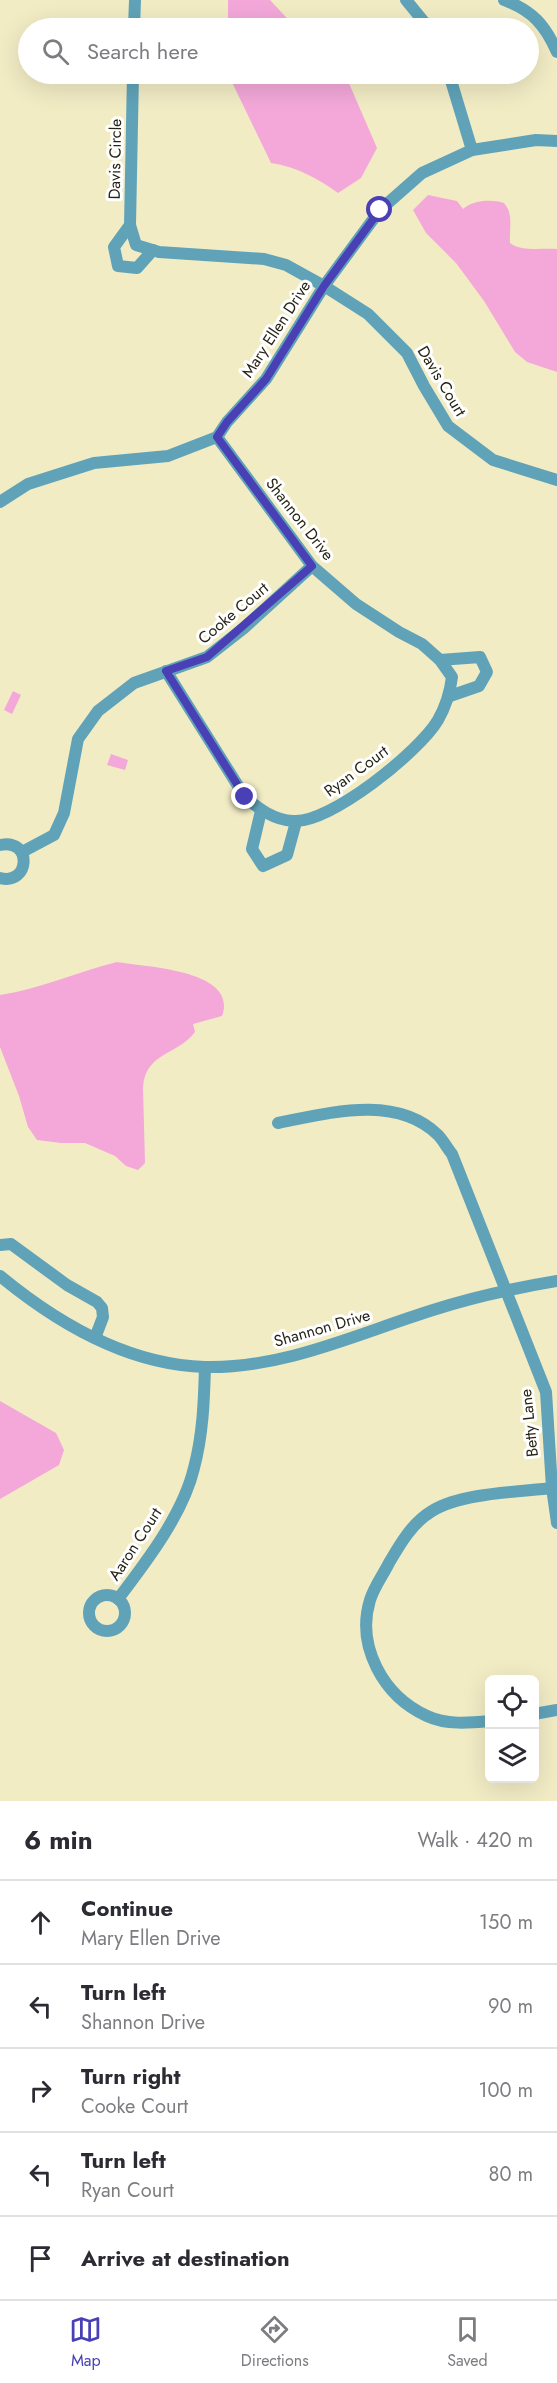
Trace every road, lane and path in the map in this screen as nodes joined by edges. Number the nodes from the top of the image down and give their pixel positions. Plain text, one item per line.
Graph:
1 (135, 0) edge
2 (409, 0) edge
3 (504, 0) edge
4 (134, 18) edge
5 (422, 18) edge
6 (534, 18) edge
7 (539, 22) edge
8 (557, 52) edge
9 (133, 84) edge
10 (452, 84) edge
11 (557, 141) edge
12 (472, 150) junction
13 (130, 225) junction
14 (136, 245) joint
15 (153, 250) junction
16 (324, 286) junction
17 (217, 437) junction
18 (557, 480) edge
19 (2, 498) edge
20 (312, 566) junction
21 (440, 660) junction
22 (166, 671) junction
23 (453, 677) joint
24 (450, 696) junction
25 (261, 811) junction
26 (296, 822) junction
27 (0, 845) edge
28 (21, 852) junction
29 (0, 878) edge
30 (278, 1123) dead end
31 (0, 1245) edge
32 (0, 1276) edge
33 (557, 1281) edge
34 (507, 1290) junction
35 (95, 1338) junction
36 (205, 1367) junction
37 (552, 1488) junction
38 (557, 1523) edge
39 (118, 1599) dead end
40 (557, 1710) edge
41 (539, 1713) edge
42 (485, 1721) edge

1 - 4 street
2 - 5 street
3 - 6 street
7 - 8 street
9 - 13 street, Davis Circle
10 - 12 street
11 - 12 street, Mary Ellen Drive
12 - 16 street, Mary Ellen Drive
13 - 14 street, Davis Circle
13 - 15 street
14 - 15 street, Davis Court
15 - 16 street, Davis Court
16 - 17 street, Mary Ellen Drive
16 - 18 street, Davis Court
17 - 19 street
17 - 20 street, Shannon Drive
20 - 21 street, Shannon Drive
20 - 22 street, Cooke Court
21 - 23 street, Shannon Drive
21 - 24 street
22 - 25 street
22 - 28 street, Cooke Court
23 - 24 street, Ryan Court
24 - 26 street, Ryan Court
25 - 26 street
25 - 26 street
27 - 28 street
28 - 29 street
30 - 34 street, Betty Lane
31 - 35 street
32 - 35 street, Shannon Drive
33 - 34 street, Shannon Drive
34 - 36 street, Shannon Drive
34 - 37 street, Betty Lane
35 - 36 street, Shannon Drive
36 - 39 street, Aaron Court
37 - 38 street, Betty Lane
37 - 42 street
40 - 41 street

